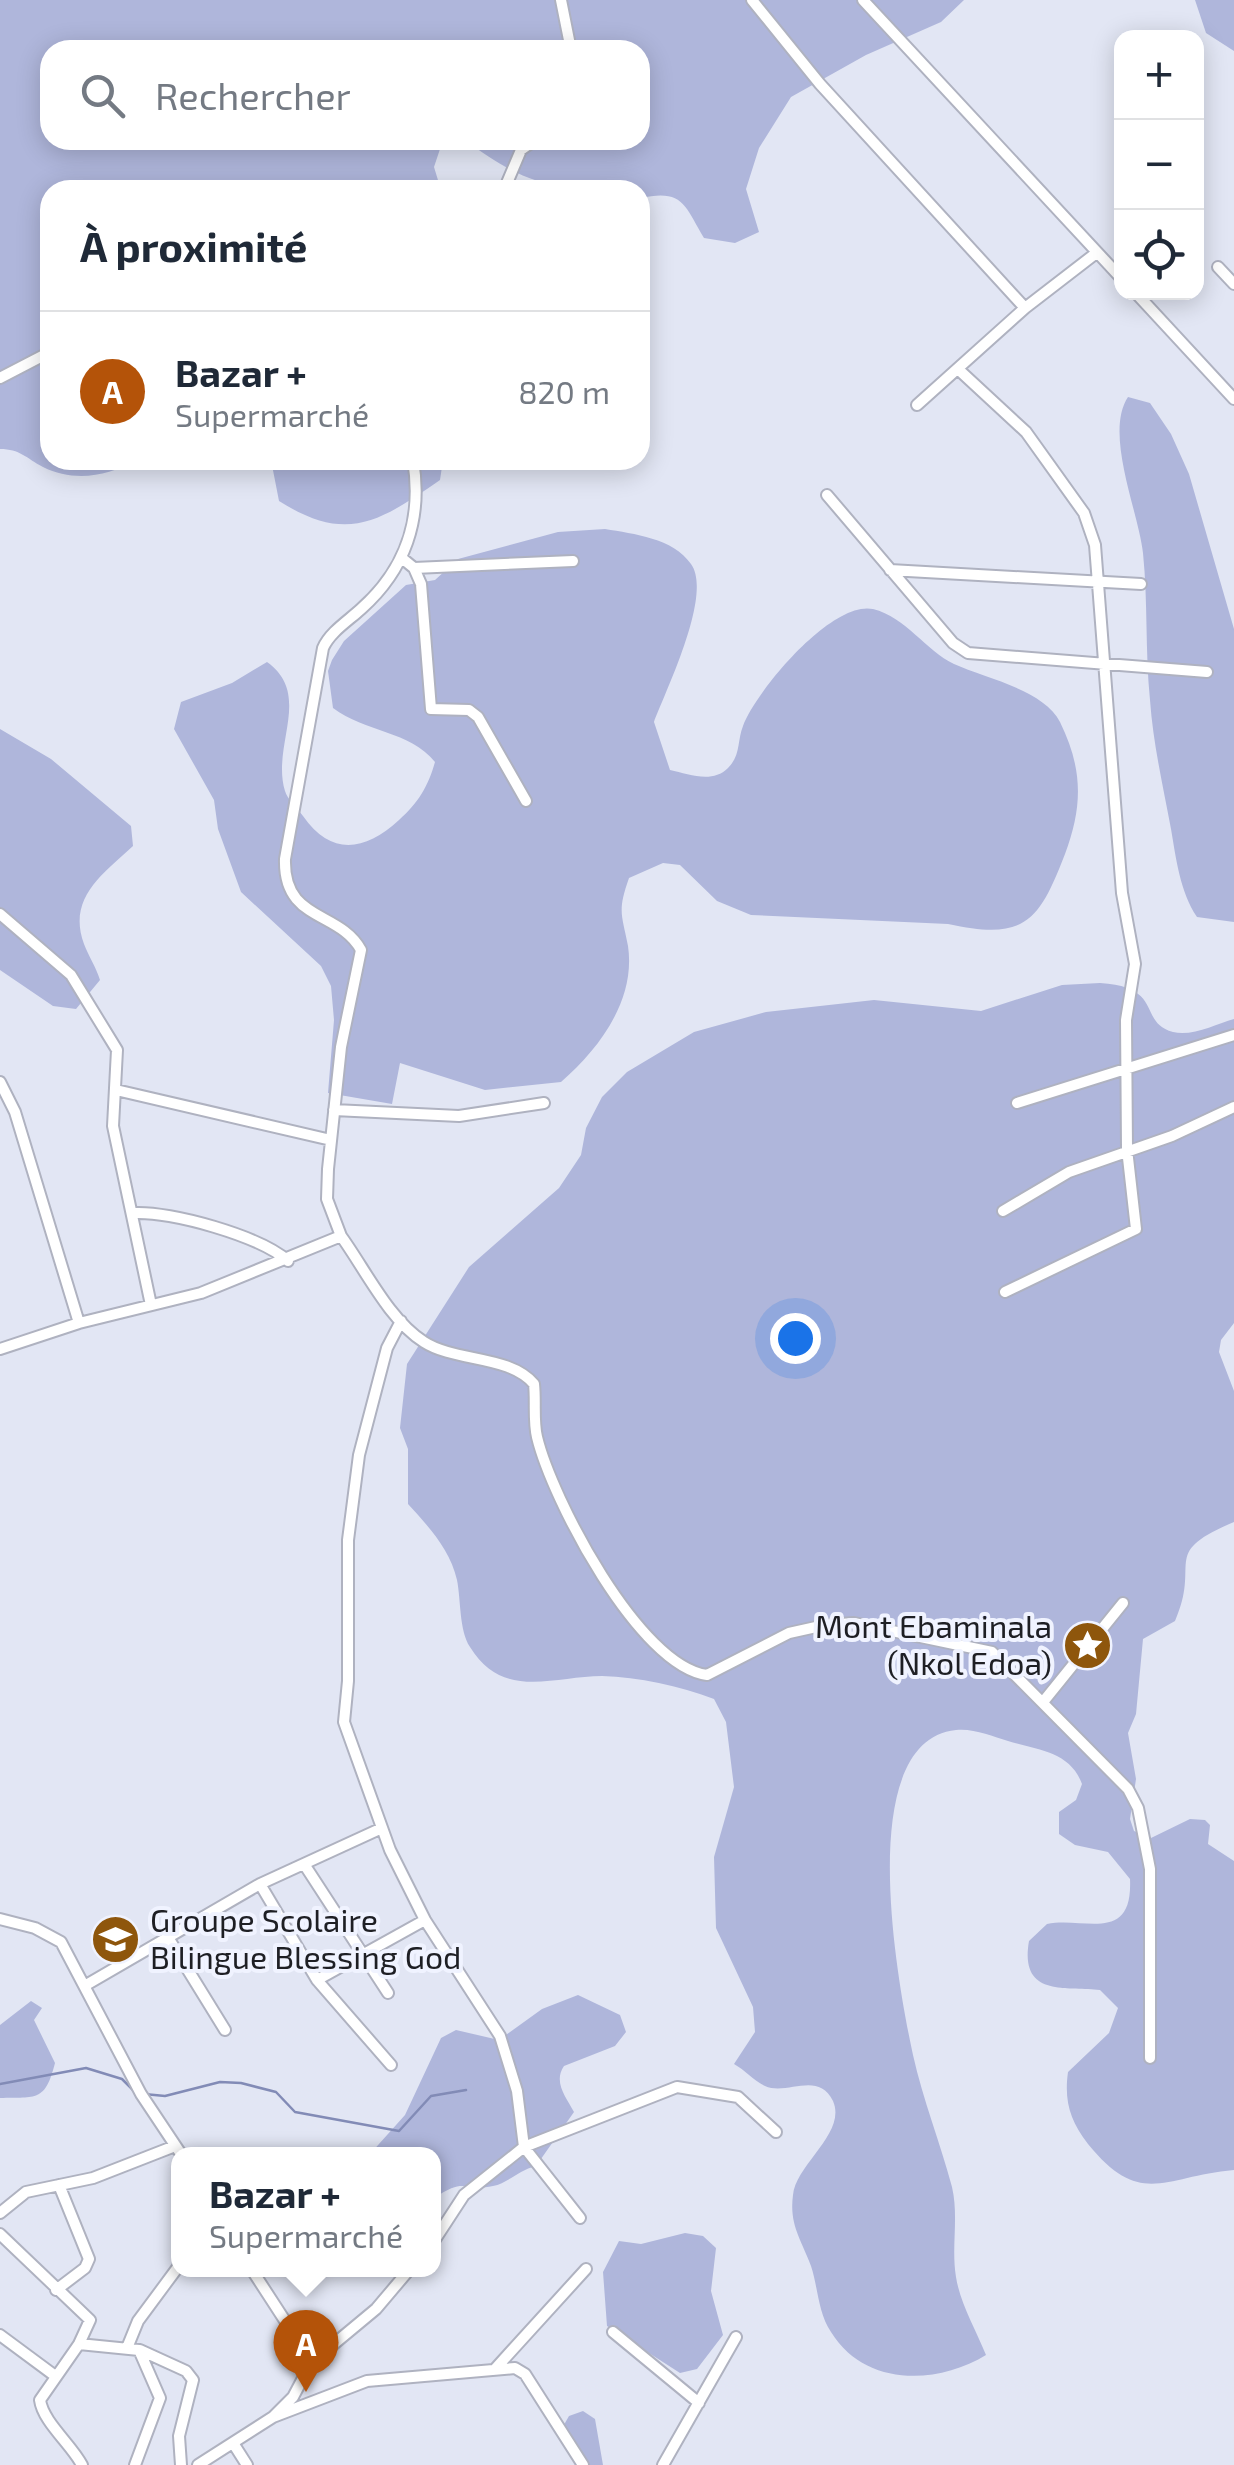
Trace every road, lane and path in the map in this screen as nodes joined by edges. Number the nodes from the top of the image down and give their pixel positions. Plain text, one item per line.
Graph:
1 (562, 0) edge
2 (752, 0) edge
3 (863, 0) edge
4 (570, 40) edge
5 (521, 150) edge
6 (508, 180) edge
7 (1095, 254) junction
8 (1218, 266) dead end
9 (1114, 271) edge
10 (1234, 284) edge
11 (1141, 300) edge
12 (1025, 308) junction
13 (40, 357) edge
14 (959, 370) junction
15 (0, 378) edge
16 (1234, 399) edge
17 (917, 405) dead end
18 (414, 470) edge
19 (827, 496) dead end
20 (402, 559) junction
21 (573, 561) dead end
22 (414, 568) junction
23 (890, 570) junction
24 (1099, 583) junction
25 (1142, 584) dead end
26 (1107, 668) junction
27 (1207, 672) dead end
28 (526, 800) dead end
29 (0, 914) edge
30 (1234, 1035) edge
31 (1127, 1066) junction
32 (0, 1082) edge
33 (116, 1090) junction
34 (544, 1103) dead end
35 (1017, 1103) dead end
36 (1234, 1107) edge
37 (334, 1110) junction
38 (330, 1140) junction
39 (1126, 1149) junction
40 (1003, 1211) dead end
41 (134, 1213) junction
42 (341, 1236) junction
43 (288, 1260) junction
44 (1005, 1292) dead end
45 (151, 1306) junction
46 (400, 1320) junction
47 (80, 1322) junction
48 (0, 1349) edge
49 (1123, 1602) dead end
50 (1043, 1702) junction
51 (382, 1828) junction
52 (304, 1864) junction
53 (260, 1884) junction
54 (0, 1919) edge
55 (425, 1920) junction
56 (167, 1936) junction
57 (361, 1956) junction
58 (317, 1980) junction
59 (86, 1986) junction
60 (388, 1993) dead end
61 (225, 2030) dead end
62 (1150, 2058) dead end
63 (391, 2065) dead end
64 (776, 2132) dead end
65 (176, 2147) edge
66 (524, 2147) junction
67 (171, 2152) edge
68 (60, 2185) junction
69 (0, 2213) edge
70 (580, 2218) dead end
71 (441, 2230) edge
72 (0, 2234) edge
73 (586, 2269) dead end
74 (171, 2276) edge
75 (257, 2277) edge
76 (403, 2277) edge
77 (56, 2290) junction
78 (613, 2332) dead end
79 (0, 2335) edge
80 (736, 2337) dead end
81 (79, 2344) junction
82 (133, 2349) junction
83 (495, 2369) junction
84 (306, 2370) junction
85 (54, 2375) junction
86 (698, 2403) junction
87 (273, 2417) junction
88 (58, 2430) junction
89 (48, 2440) dead end
90 (233, 2443) junction
91 (82, 2465) edge
92 (135, 2465) edge
93 (181, 2465) edge
94 (198, 2465) edge
95 (248, 2465) edge
96 (583, 2465) edge
97 (663, 2465) edge

1 - 4 street
2 - 12 street
3 - 7 street
5 - 6 street
7 - 9 street
7 - 12 street
8 - 10 street
11 - 16 street
12 - 14 street
13 - 15 street
14 - 17 street
14 - 24 street
18 - 20 street
19 - 23 street
20 - 22 street
20 - 37 street
21 - 22 street
22 - 28 street
23 - 24 street
23 - 26 street
24 - 25 street
24 - 26 street
26 - 27 street
26 - 31 street
29 - 33 street
30 - 31 street
31 - 35 street
31 - 39 street
32 - 47 street
33 - 38 street
33 - 41 street
34 - 37 street
36 - 39 street
37 - 38 street
38 - 42 street
39 - 40 street
39 - 44 street
41 - 43 street
41 - 45 street
42 - 43 street
42 - 46 street
43 - 45 street
45 - 47 street
46 - 50 street
46 - 51 street
47 - 48 street
49 - 50 street
50 - 62 street
51 - 52 street
51 - 55 street
52 - 53 street
52 - 57 street
53 - 56 street
53 - 58 street
54 - 59 street
55 - 57 street
55 - 66 street
56 - 59 street
56 - 61 street
57 - 58 street
57 - 60 street
58 - 63 street
59 - 65 street
64 - 66 street
66 - 70 street
66 - 71 street
67 - 68 street
68 - 69 street
68 - 77 street
72 - 77 street
73 - 83 street
74 - 82 street
75 - 84 street
76 - 84 street
77 - 81 street
78 - 86 street
79 - 85 street
80 - 86 street
81 - 82 street
81 - 85 street
82 - 92 street
82 - 93 street
83 - 87 street
83 - 96 street
84 - 87 street
85 - 88 street
86 - 97 street
87 - 90 street
88 - 89 street
88 - 91 street
90 - 94 street
90 - 95 street

